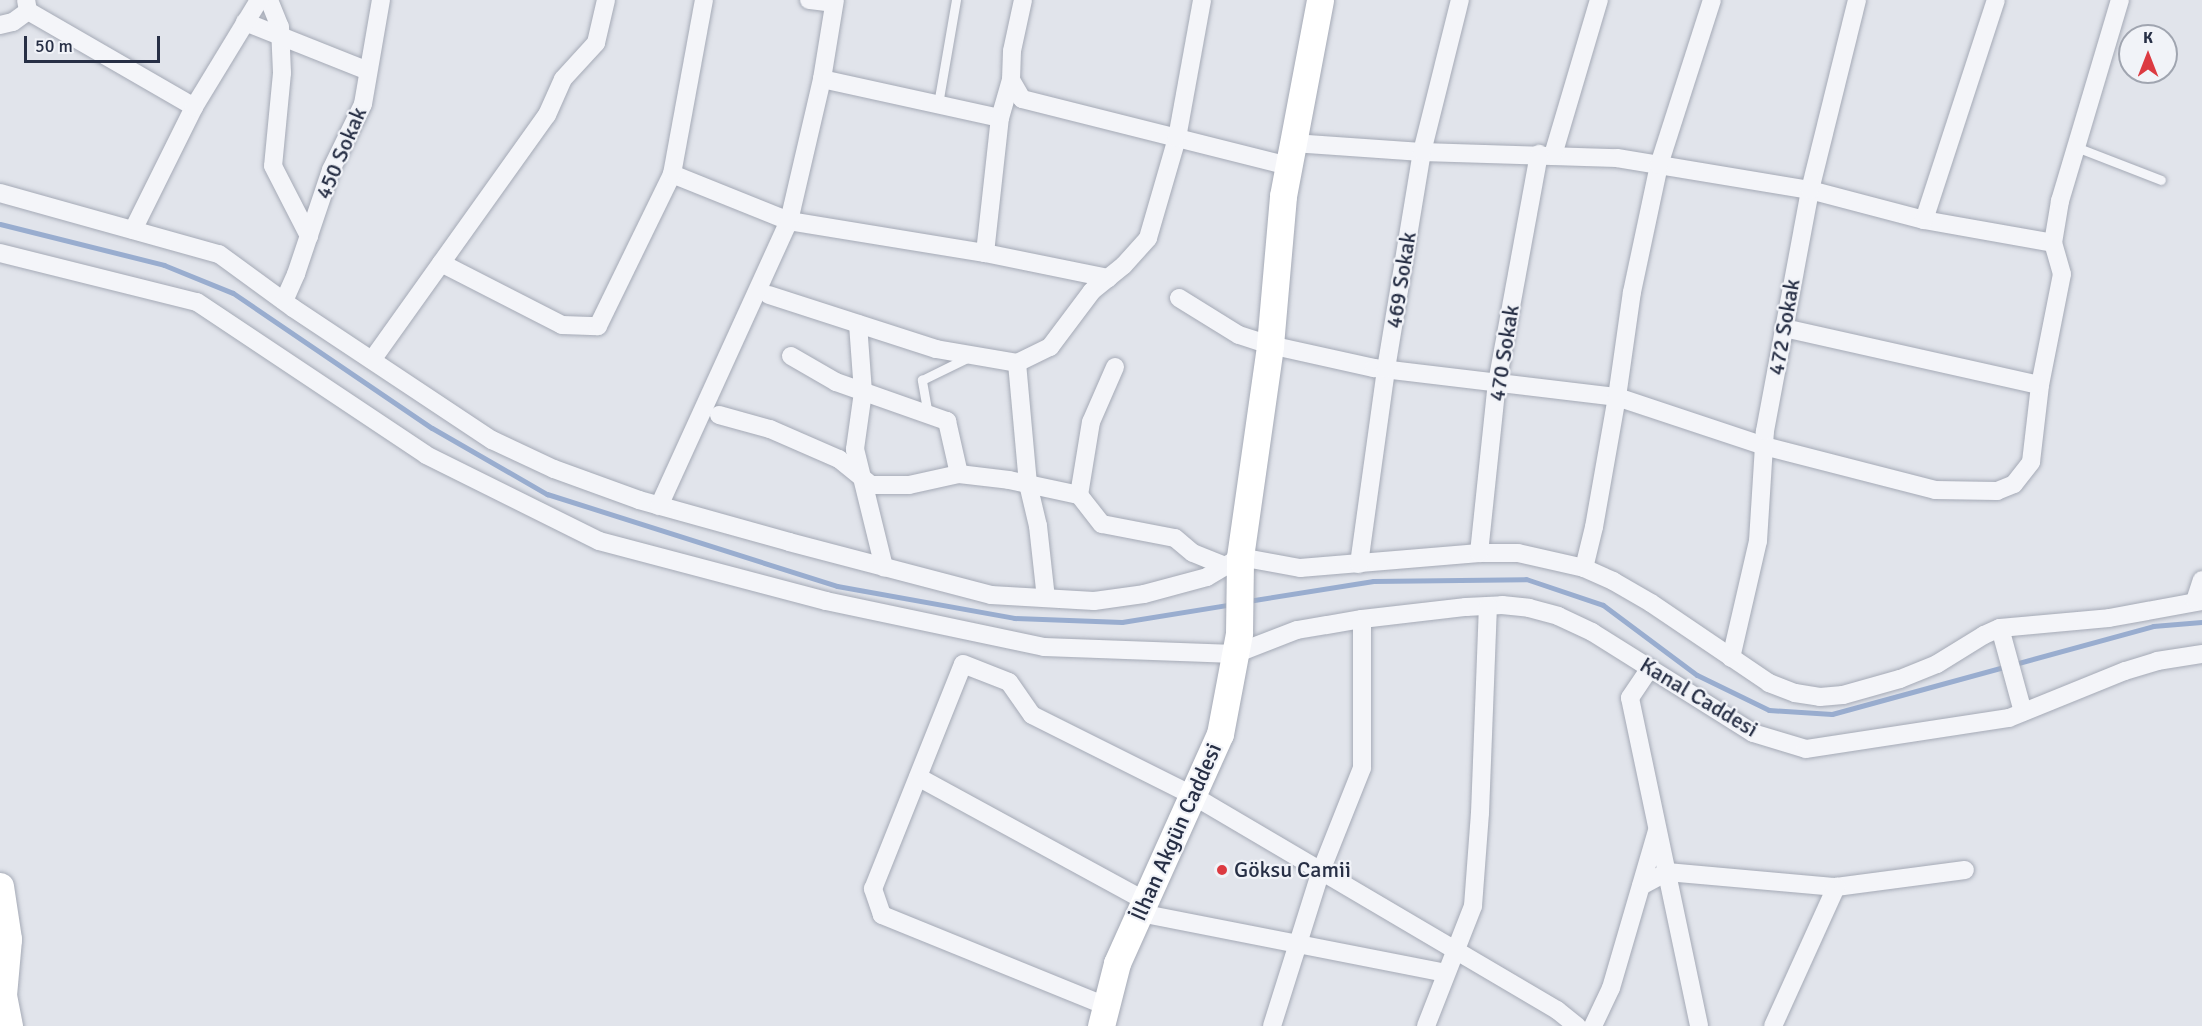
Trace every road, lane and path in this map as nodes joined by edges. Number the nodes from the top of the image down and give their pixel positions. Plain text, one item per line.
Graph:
1 (259, 0) edge
2 (269, 0) edge
3 (381, 0) edge
4 (606, 0) edge
5 (704, 0) edge
6 (808, 0) edge
7 (956, 0) edge
8 (1023, 0) edge
9 (1202, 0) edge
10 (1320, 0) edge
11 (1460, 0) edge
12 (1599, 0) edge
13 (1712, 0) edge
14 (1857, 0) edge
15 (1996, 0) edge
16 (2120, 0) edge
17 (835, 2) edge
18 (27, 5) edge
19 (245, 22) junction
20 (0, 25) edge
21 (280, 36) junction
22 (368, 71) junction
23 (822, 78) junction
24 (1011, 80) junction
25 (938, 104) junction
26 (194, 107) junction
27 (1000, 118) junction
28 (1177, 138) junction
29 (2076, 147) junction
30 (1422, 152) junction
31 (1291, 155) junction
32 (1546, 155) junction
33 (1659, 165) junction
34 (672, 174) junction
35 (2161, 180) dead end
36 (1809, 190) junction
37 (0, 193) edge
38 (1924, 220) junction
39 (789, 221) junction
40 (133, 230) junction
41 (309, 236) junction
42 (2053, 243) junction
43 (0, 253) edge
44 (985, 253) junction
45 (441, 264) junction
46 (1108, 278) junction
47 (769, 296) dead end
48 (1179, 298) dead end
49 (284, 301) junction
50 (858, 324) junction
51 (1784, 328) junction
52 (1270, 345) junction
53 (973, 355) junction
54 (792, 356) dead end
55 (372, 360) junction
56 (1017, 363) junction
57 (1115, 367) dead end
58 (1386, 369) junction
59 (1497, 383) junction
60 (2040, 385) junction
61 (863, 392) junction
62 (1617, 397) junction
63 (719, 415) dead end
64 (928, 415) junction
65 (1764, 446) junction
66 (959, 474) junction
67 (861, 476) junction
68 (1028, 484) junction
69 (1078, 495) junction
70 (659, 506) junction
71 (1479, 554) junction
72 (1359, 564) junction
73 (1235, 566) junction
74 (884, 567) junction
75 (1584, 568) junction
76 (2202, 580) edge
77 (1046, 598) junction
78 (2198, 601) edge
79 (1488, 606) junction
80 (1362, 619) junction
81 (2000, 628) junction
82 (1237, 644) junction
83 (2202, 654) edge
84 (1731, 658) junction
85 (1650, 668) junction
86 (2023, 712) junction
87 (918, 777) junction
88 (1192, 795) junction
89 (1658, 828) junction
90 (1965, 870) dead end
91 (1321, 871) junction
92 (1667, 872) junction
93 (0, 886) edge
94 (1641, 886) junction
95 (1836, 887) junction
96 (1142, 907) junction
97 (1298, 944) junction
98 (1454, 950) junction
99 (3, 968) edge
100 (1446, 973) junction
101 (1103, 1016) edge
102 (9, 1026) edge
103 (1272, 1026) edge
104 (1426, 1026) edge
105 (1578, 1026) edge
106 (1593, 1026) edge
107 (1699, 1026) edge
108 (1773, 1026) edge

1 - 19 street
2 - 21 street
3 - 22 street, 450 Sokak
4 - 45 street
5 - 34 street
6 - 17 street
7 - 25 lane
8 - 24 street
9 - 28 street
10 - 31 main road, İlhan Akgün Caddesi
11 - 30 street, 469 Sokak
12 - 32 street, 470 Sokak
13 - 33 street
14 - 36 street, 472 Sokak
15 - 38 street
16 - 29 street
17 - 23 street
18 - 20 street
18 - 26 street
19 - 21 street
19 - 26 street
21 - 22 street
21 - 41 street
22 - 41 street, 450 Sokak
23 - 25 street
23 - 39 street
24 - 27 street
24 - 28 street
25 - 27 street
26 - 40 street
27 - 44 street
28 - 31 street
28 - 46 street
29 - 35 lane
29 - 42 street
30 - 31 street
30 - 32 street
30 - 58 street, 469 Sokak
31 - 52 main road, İlhan Akgün Caddesi
32 - 33 street
32 - 59 street, 470 Sokak
33 - 36 street
33 - 62 street
34 - 39 street
34 - 45 street
36 - 38 street
36 - 51 street, 472 Sokak
37 - 40 street
38 - 42 street
39 - 44 street
39 - 70 street
40 - 49 street
41 - 49 street, 450 Sokak
42 - 60 street
43 - 82 street
44 - 46 street
45 - 55 street
46 - 56 street
47 - 50 street
48 - 52 street
49 - 55 street
50 - 53 street
50 - 61 street
51 - 60 street
51 - 65 street, 472 Sokak
52 - 58 street
52 - 73 main road, İlhan Akgün Caddesi
53 - 56 street
53 - 64 lane
54 - 61 street
55 - 70 street
56 - 68 street
57 - 69 street
58 - 59 street
58 - 72 street, 469 Sokak
59 - 62 street
59 - 71 street, 470 Sokak
60 - 65 street
61 - 64 street
61 - 67 street
62 - 65 street
62 - 75 street
63 - 67 street
64 - 66 street
65 - 84 street, 472 Sokak
66 - 67 street
66 - 68 street
67 - 74 street
68 - 69 street
68 - 77 street
69 - 73 street
70 - 74 street
71 - 72 street
71 - 75 street
72 - 73 street
73 - 77 street
73 - 82 main road, İlhan Akgün Caddesi
74 - 77 street
75 - 84 street
76 - 78 street
78 - 81 street
79 - 80 street, Kanal Caddesi
79 - 85 street, Kanal Caddesi
79 - 98 street
80 - 82 street, Kanal Caddesi
80 - 91 street
81 - 84 street
81 - 86 street
82 - 88 main road, İlhan Akgün Caddesi
83 - 86 street, Kanal Caddesi
85 - 86 street, Kanal Caddesi
85 - 89 street
87 - 88 street
87 - 96 street
87 - 101 street
88 - 91 street
88 - 96 main road, İlhan Akgün Caddesi
89 - 92 street
89 - 94 street
90 - 95 street
91 - 97 street
91 - 98 street
92 - 94 street
92 - 95 street
92 - 107 street
93 - 99 main road
94 - 106 street
95 - 108 street
96 - 97 street
96 - 101 main road, İlhan Akgün Caddesi
97 - 100 street
97 - 103 street
98 - 100 street
98 - 105 street
99 - 102 main road
100 - 104 street

